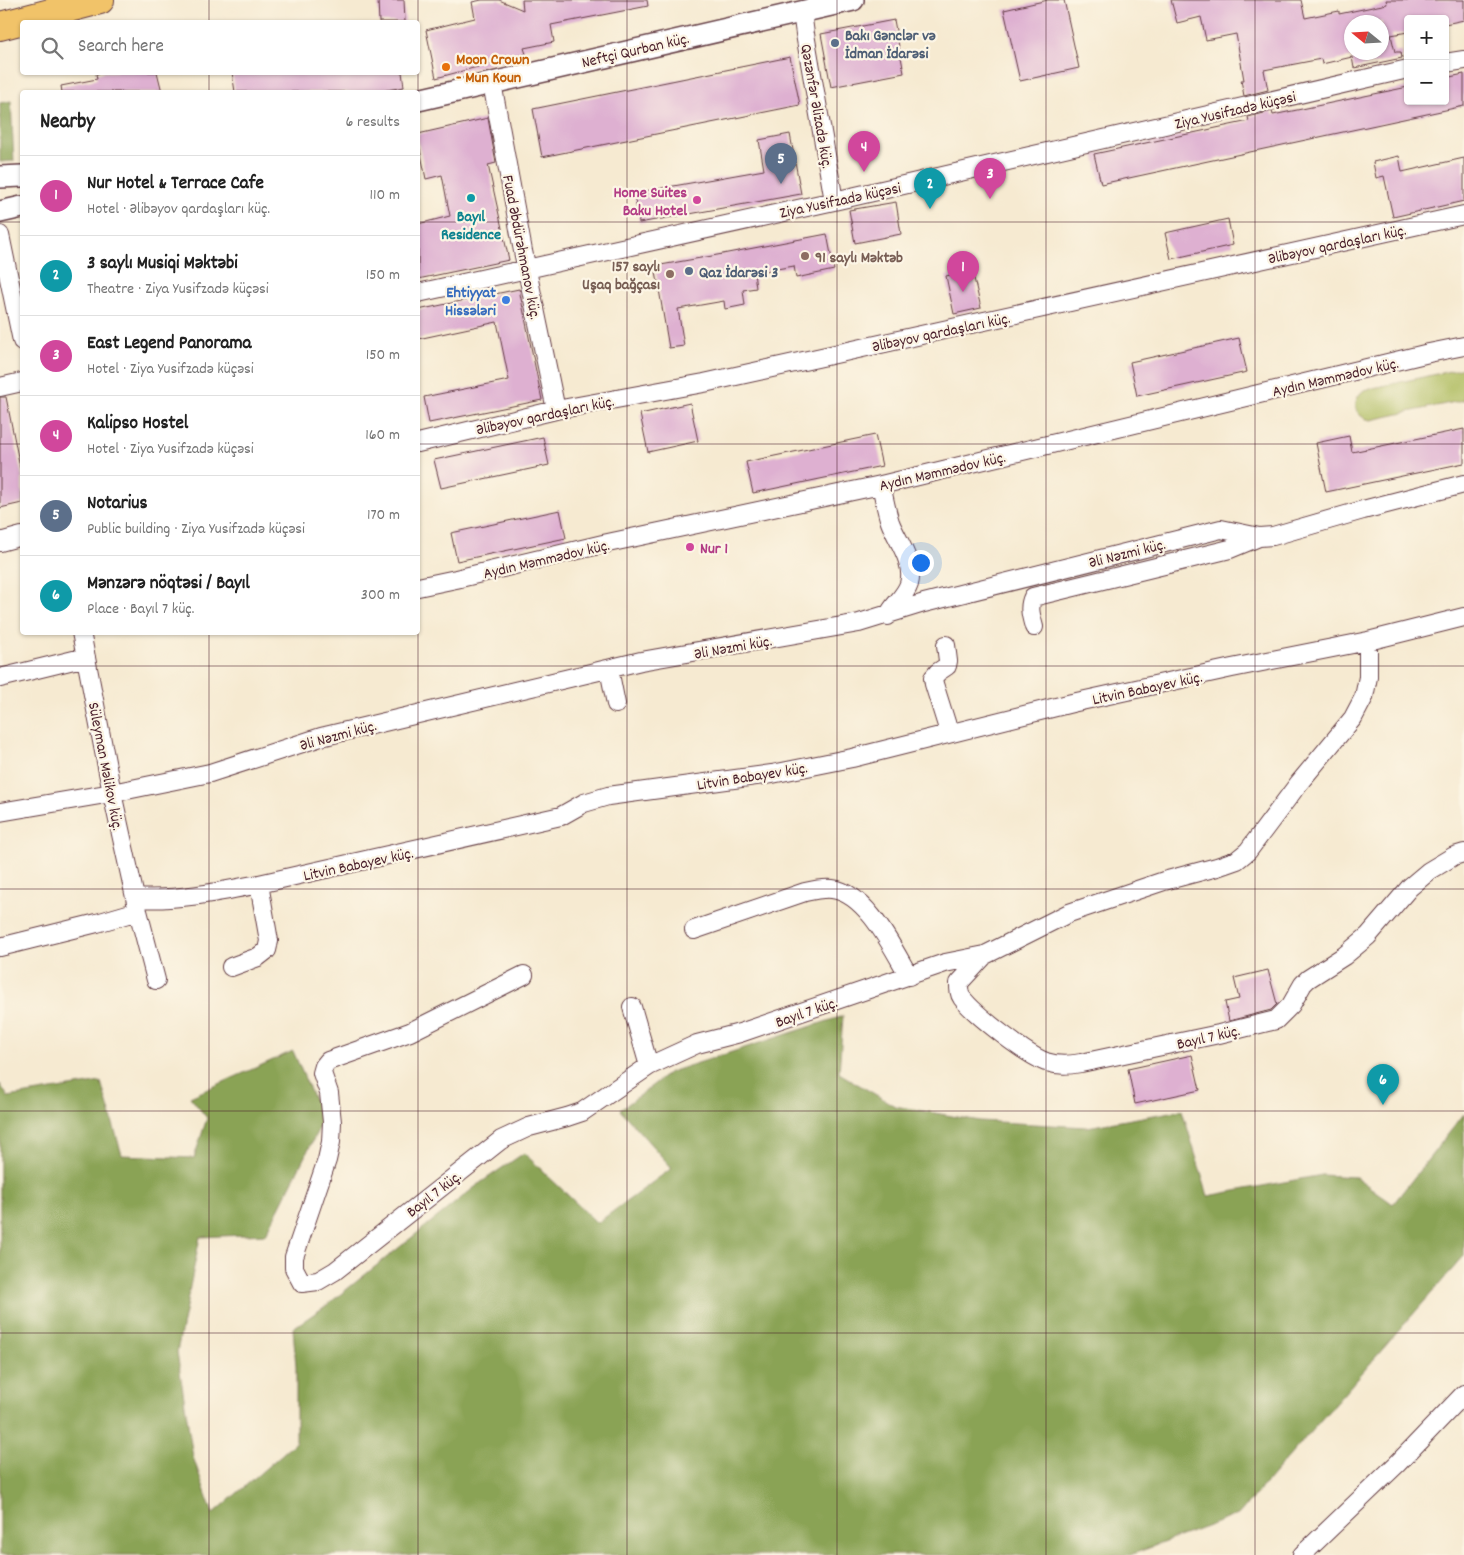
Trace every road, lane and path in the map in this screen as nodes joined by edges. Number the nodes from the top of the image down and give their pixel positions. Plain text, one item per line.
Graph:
1 (100, 0) edge
2 (853, 0) edge
3 (802, 12) junction
4 (23, 20) edge
5 (20, 21) edge
6 (0, 26) edge
7 (1464, 60) edge
8 (1449, 62) edge
9 (1404, 70) edge
10 (492, 83) junction
11 (420, 100) edge
12 (20, 176) edge
13 (0, 178) edge
14 (834, 201) junction
15 (20, 207) edge
16 (0, 212) edge
17 (1464, 215) edge
18 (0, 235) edge
19 (527, 268) junction
20 (420, 293) edge
21 (20, 330) edge
22 (1464, 346) edge
23 (20, 382) edge
24 (0, 387) edge
25 (556, 410) junction
26 (420, 443) edge
27 (1464, 484) edge
28 (881, 485) junction
29 (20, 537) edge
30 (1259, 537) junction
31 (0, 542) edge
32 (420, 587) edge
33 (888, 616) junction
34 (1464, 617) edge
35 (1034, 627) dead end
36 (82, 635) edge
37 (1368, 641) junction
38 (946, 645) dead end
39 (86, 657) junction
40 (609, 669) junction
41 (0, 678) edge
42 (616, 704) dead end
43 (949, 732) junction
44 (112, 793) junction
45 (0, 812) edge
46 (1464, 853) edge
47 (259, 884) junction
48 (137, 905) junction
49 (694, 930) dead end
50 (0, 947) edge
51 (985, 955) junction
52 (231, 967) dead end
53 (524, 975) dead end
54 (909, 976) junction
55 (156, 980) dead end
56 (632, 1007) dead end
57 (649, 1066) junction
58 (1464, 1394) edge
59 (1302, 1555) edge

1 - 4 highway
2 - 3 street, Neftçi Qurban küç.
3 - 10 street, Neftçi Qurban küç.
3 - 14 street, Qəzənfər Əlizadə küç.
5 - 6 highway
7 - 8 street
9 - 14 street, Ziya Yusifzadə küçəsi
10 - 11 street, Neftçi Qurban küç.
10 - 19 street, Fuad Əbdürəhmanov küç.
12 - 13 street
14 - 19 street, Ziya Yusifzadə küçəsi
15 - 16 street
17 - 25 street, Əlibəyov qardaşları küç.
18 - 21 street
19 - 20 street, Ziya Yusifzadə küçəsi
19 - 25 street, Fuad Əbdürəhmanov küç.
22 - 28 street, Aydın Məmmədov küç.
23 - 24 street
25 - 26 street, Əlibəyov qardaşları küç.
27 - 30 street, Əli Nəzmi küç.
28 - 32 street, Aydın Məmmədov küç.
28 - 33 street
29 - 31 street
30 - 33 street, Əli Nəzmi küç.
30 - 35 street
33 - 40 street, Əli Nəzmi küç.
34 - 37 street, Litvin Babayev küç.
36 - 39 street, Süleyman Məlikov küç.
37 - 43 street, Litvin Babayev küç.
37 - 51 street, Bayıl 7 küç.
38 - 43 street
39 - 41 street
39 - 44 street, Süleyman Məlikov küç.
40 - 42 street
40 - 44 street, Əli Nəzmi küç.
43 - 47 street, Litvin Babayev küç.
44 - 45 street, Əli Nəzmi küç.
44 - 48 street, Süleyman Məlikov küç.
46 - 51 street, Bayıl 7 küç.
47 - 48 street, Litvin Babayev küç.
47 - 52 street
48 - 50 street, Litvin Babayev küç.
48 - 55 street, Süleyman Məlikov küç.
49 - 54 street
51 - 54 street, Bayıl 7 küç.
53 - 57 street, Bayıl 7 küç.
54 - 57 street, Bayıl 7 küç.
56 - 57 street
58 - 59 street

